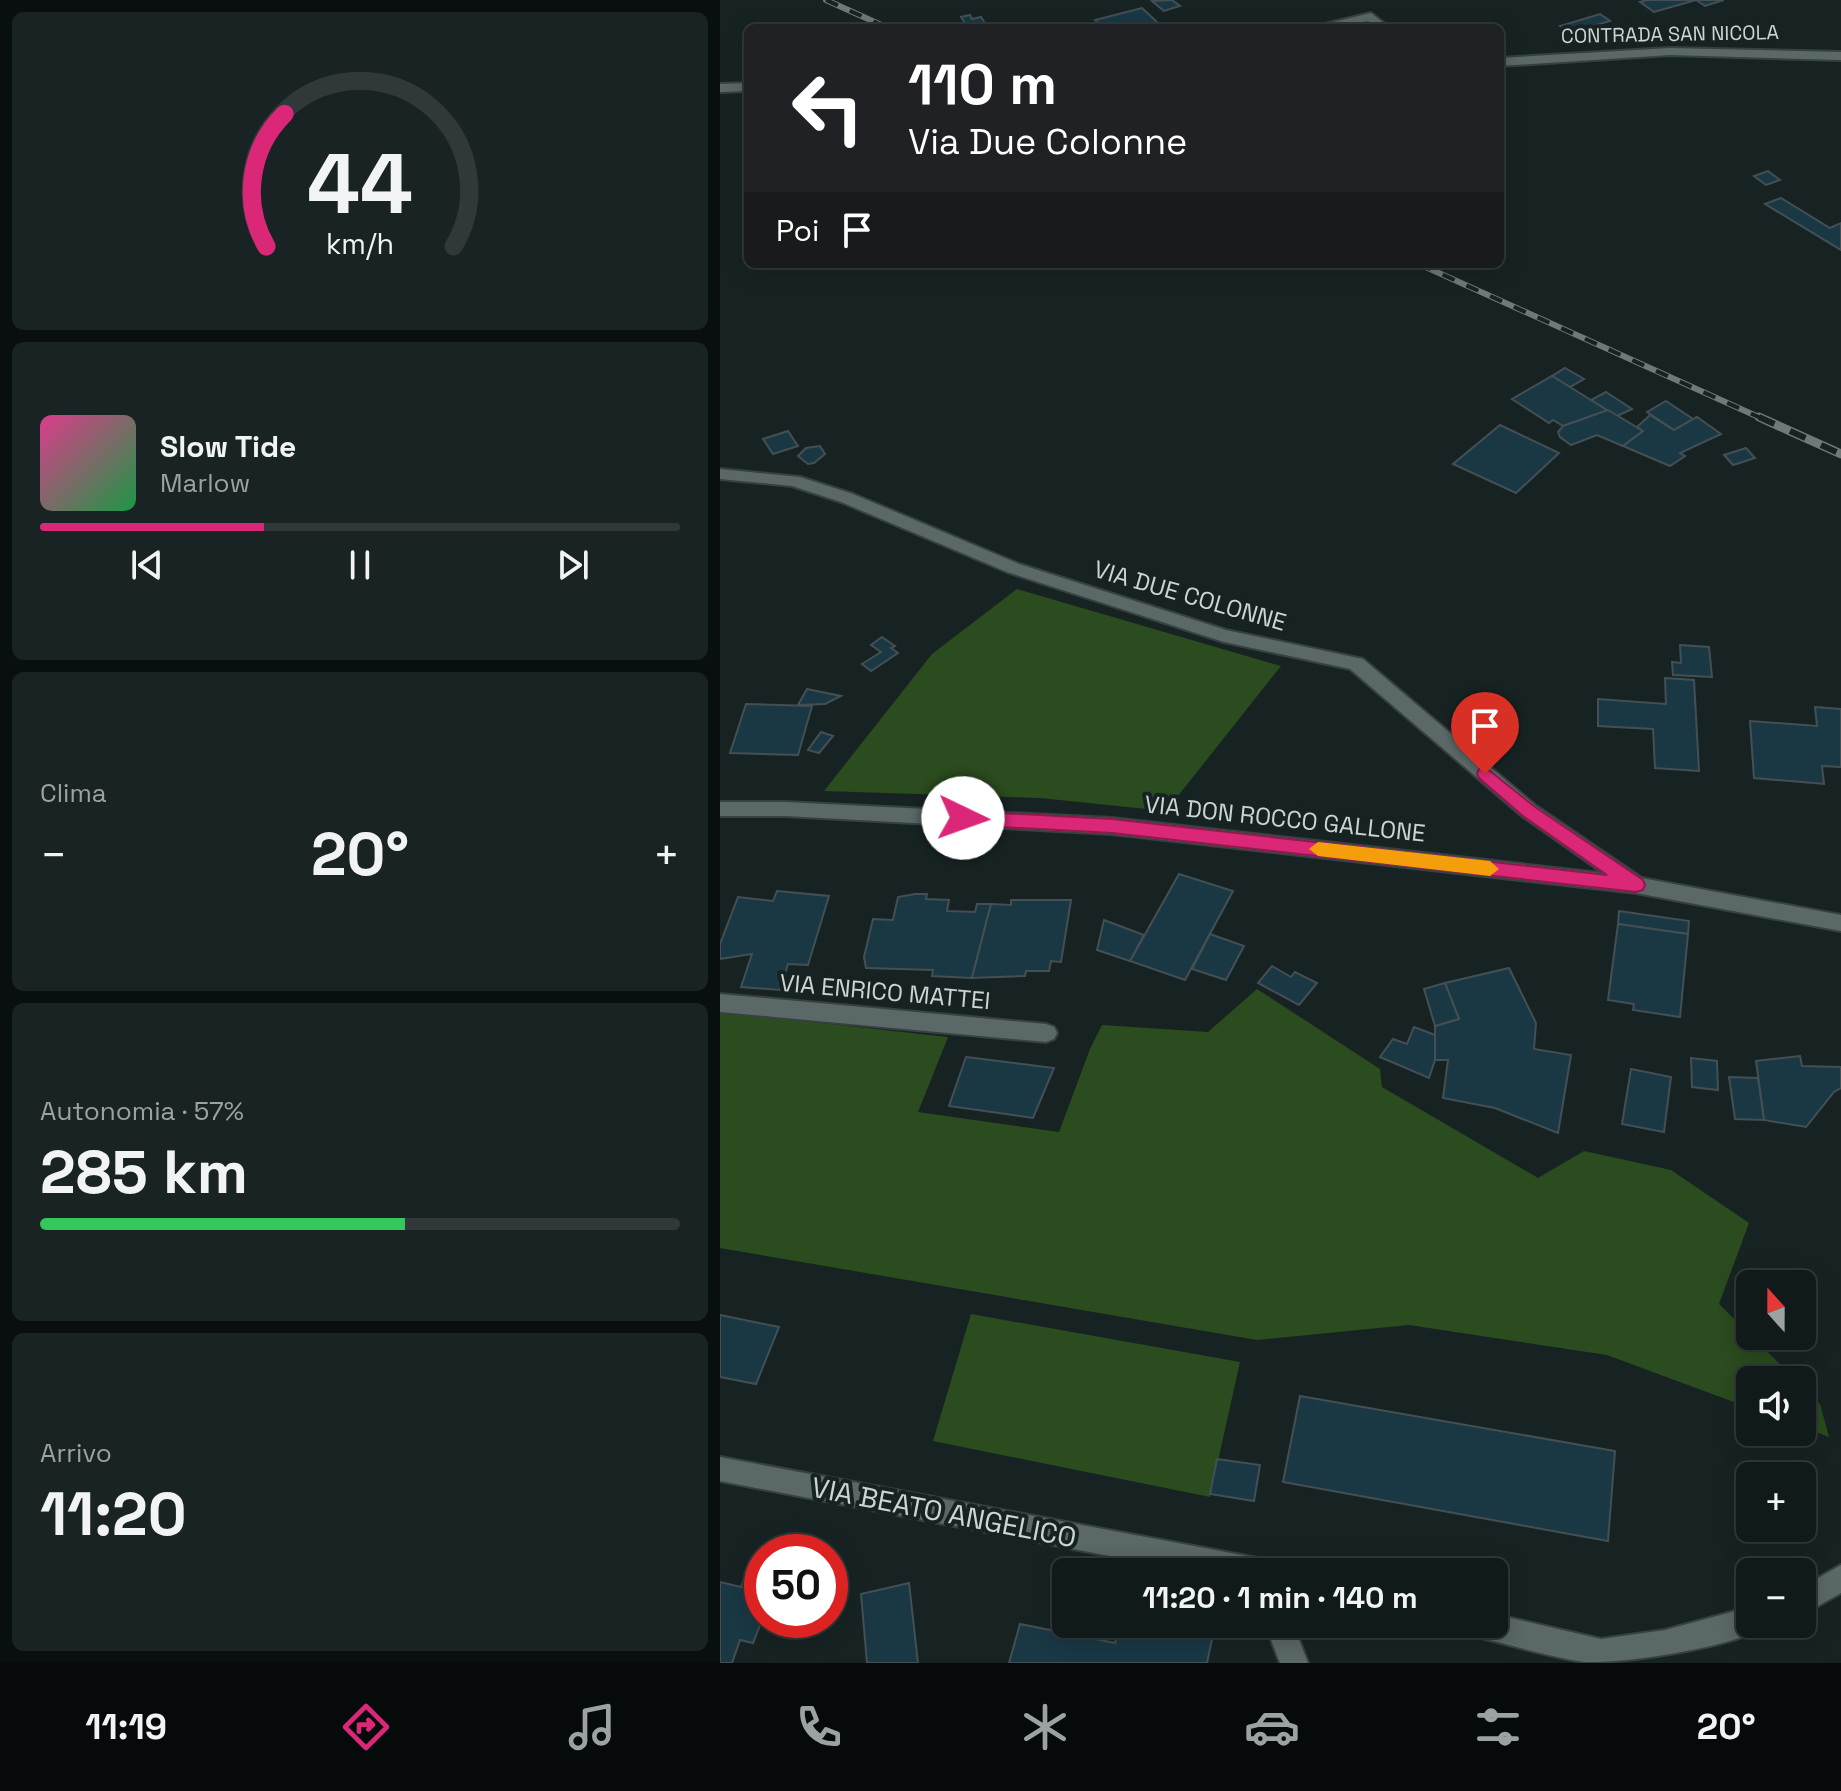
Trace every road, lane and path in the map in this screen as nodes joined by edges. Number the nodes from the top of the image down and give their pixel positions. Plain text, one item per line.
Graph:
1 (1335, 24) edge
2 (1379, 24) edge
3 (1841, 56) edge
4 (1504, 62) edge
5 (744, 87) edge
6 (720, 88) edge
7 (720, 474) edge
8 (720, 809) edge
9 (1636, 885) junction
10 (1841, 923) edge
11 (720, 1003) edge
12 (1046, 1033) dead end
13 (720, 1469) edge
14 (1187, 1558) edge
15 (1841, 1578) edge
16 (1816, 1593) edge
17 (1736, 1625) edge
18 (1508, 1633) edge
19 (1284, 1638) edge
20 (1594, 1660) edge
21 (1294, 1663) edge

1 - 2 street
3 - 4 street, CONTRADA SAN NICOLA
5 - 6 street
7 - 9 street, VIA DUE COLONNE
8 - 9 street, VIA DON ROCCO GALLONE
9 - 10 street, VIA DON ROCCO GALLONE
11 - 12 street, VIA ENRICO MATTEI
13 - 14 street, VIA BEATO ANGELICO
15 - 16 street
17 - 20 street
18 - 20 street
19 - 21 street

